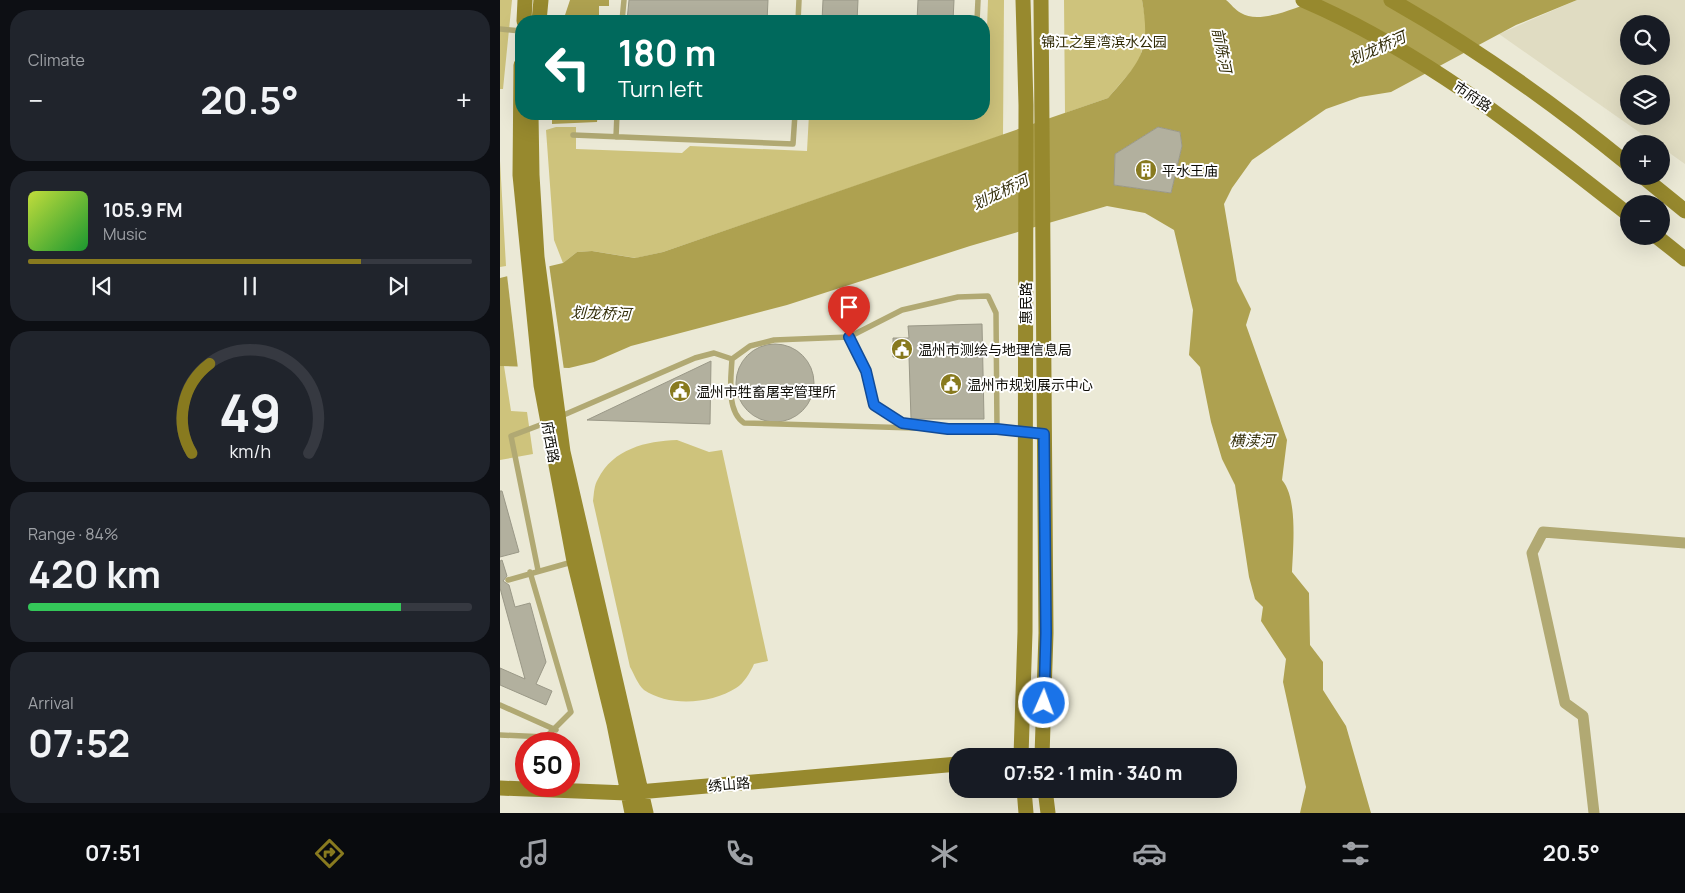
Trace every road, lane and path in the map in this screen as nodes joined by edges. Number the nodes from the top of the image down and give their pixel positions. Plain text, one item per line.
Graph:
1 (525, 0) edge
2 (541, 0) edge
3 (624, 0) edge
4 (799, 0) edge
5 (978, 0) edge
6 (1023, 0) edge
7 (1041, 0) edge
8 (1303, 0) edge
9 (1391, 0) edge
10 (524, 15) edge
11 (540, 15) edge
12 (623, 15) edge
13 (798, 15) edge
14 (978, 15) edge
15 (500, 30) edge
16 (515, 31) edge
17 (1034, 106) junction
18 (524, 120) edge
19 (531, 120) edge
20 (617, 120) edge
21 (795, 120) edge
22 (574, 135) dead end
23 (616, 137) junction
24 (1620, 158) edge
25 (526, 175) junction
26 (1653, 185) edge
27 (1620, 208) edge
28 (1685, 211) edge
29 (1667, 245) edge
30 (1685, 259) edge
31 (849, 337) junction
32 (732, 359) junction
33 (948, 429) junction
34 (997, 429) junction
35 (1025, 432) junction
36 (1044, 434) junction
37 (558, 454) junction
38 (1685, 543) edge
39 (574, 561) junction
40 (538, 570) junction
41 (530, 572) junction
42 (508, 580) dead end
43 (500, 705) edge
44 (556, 730) junction
45 (500, 735) edge
46 (1021, 748) edge
47 (1042, 748) edge
48 (949, 765) edge
49 (500, 788) edge
50 (634, 792) junction
51 (1025, 798) edge
52 (1046, 798) edge
53 (632, 813) edge
54 (646, 813) edge
55 (1026, 813) edge
56 (1048, 813) edge
57 (1594, 813) edge

1 - 10 main road
2 - 11 main road
3 - 12 lane
4 - 13 lane
5 - 14 lane
6 - 17 main road, 惠民路
7 - 17 main road, 惠民路
8 - 27 main road, 市府路
9 - 24 main road
15 - 16 lane
17 - 35 main road, 惠民路
17 - 36 main road, 惠民路
18 - 25 main road, 府西路
19 - 25 main road, 府西路
20 - 23 lane
21 - 23 lane
22 - 23 lane
25 - 37 main road, 府西路
26 - 28 main road
29 - 30 main road
31 - 32 lane
31 - 33 lane
31 - 34 lane
32 - 33 lane
32 - 40 lane
33 - 34 lane
34 - 35 lane
35 - 36 lane
35 - 46 main road, 惠民路
36 - 47 main road, 惠民路
37 - 39 main road, 府西路
37 - 50 main road, 府西路
38 - 57 street
39 - 40 lane
39 - 50 main road, 府西路
40 - 41 lane
41 - 42 lane
41 - 44 lane
43 - 44 lane
44 - 45 lane
48 - 50 main road, 绣山路
49 - 50 main road, 绣山路
50 - 53 main road, 府西路
50 - 54 main road, 府西路
51 - 55 main road
52 - 56 main road

